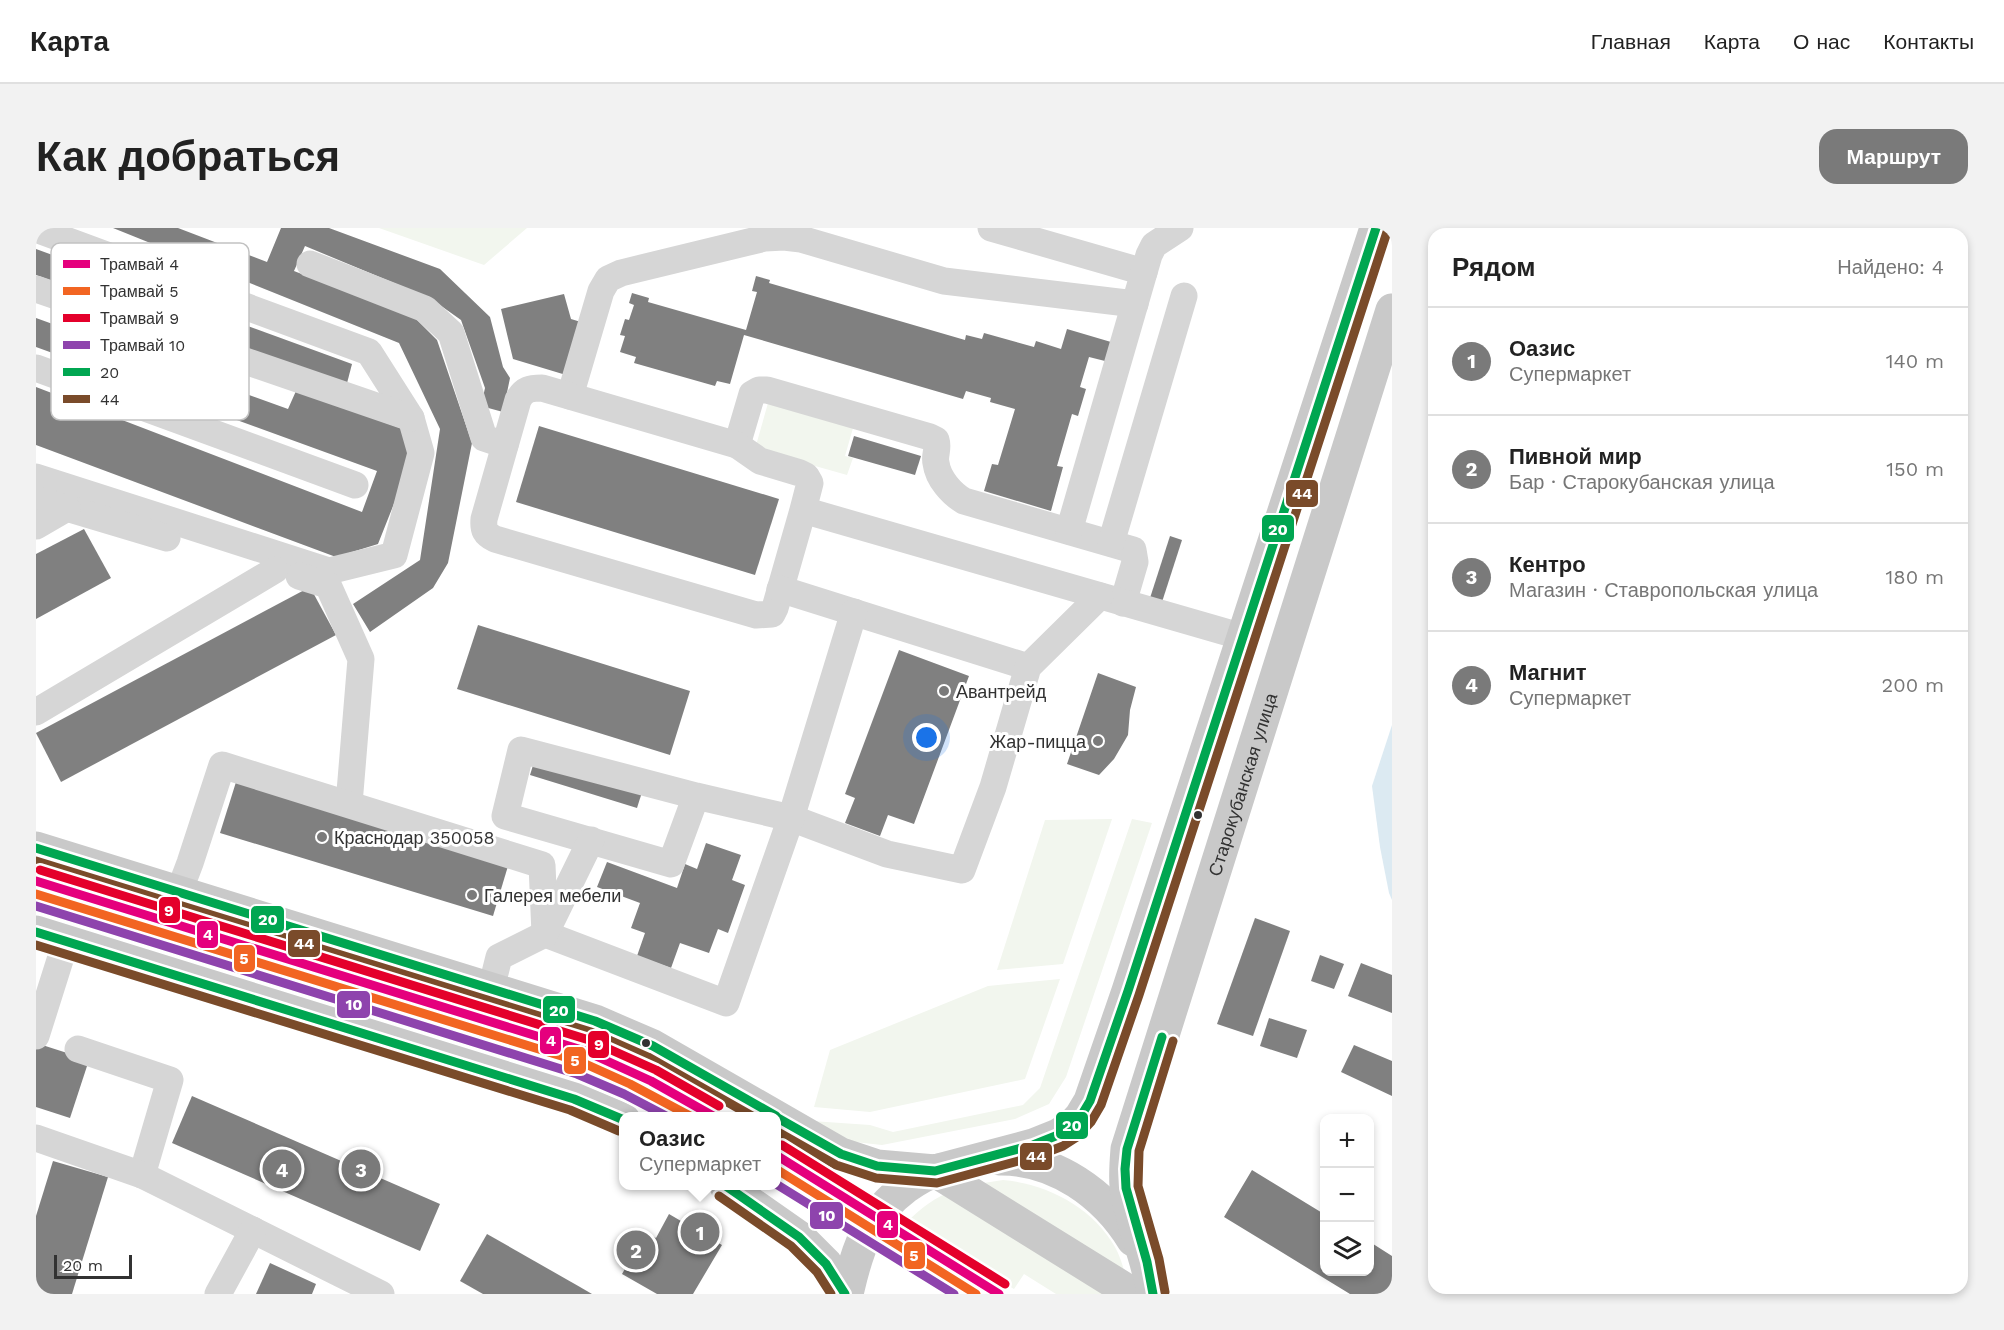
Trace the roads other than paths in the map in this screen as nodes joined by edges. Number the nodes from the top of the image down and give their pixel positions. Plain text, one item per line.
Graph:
1 (991, 228) edge
2 (1180, 228) edge
3 (1375, 228) edge
4 (36, 229) edge
5 (74, 243) edge
6 (310, 264) dead end
7 (1144, 272) junction
8 (36, 289) edge
9 (51, 294) edge
10 (1184, 296) dead end
11 (1135, 304) junction
12 (249, 308) edge
13 (1392, 310) edge
14 (249, 362) edge
15 (36, 368) edge
16 (51, 374) edge
17 (570, 396) junction
18 (411, 418) junction
19 (178, 420) edge
20 (505, 445) junction
21 (737, 445) junction
22 (36, 477) edge
23 (355, 485) dead end
24 (36, 499) edge
25 (67, 508) junction
26 (803, 510) junction
27 (36, 526) edge
28 (1069, 531) junction
29 (1111, 543) junction
30 (275, 570) junction
31 (780, 589) junction
32 (1111, 599) junction
33 (854, 612) junction
34 (1243, 637) junction
35 (1028, 667) junction
36 (36, 711) edge
37 (696, 796) junction
38 (349, 804) junction
39 (791, 818) junction
40 (591, 840) junction
41 (36, 848) edge
42 (179, 892) junction
43 (545, 934) junction
44 (51, 936) edge
45 (491, 989) junction
46 (36, 1035) edge
47 (78, 1049) dead end
48 (768, 1112) edge
49 (619, 1118) edge
50 (781, 1119) edge
51 (37, 1142) edge
52 (935, 1171) junction
53 (142, 1175) junction
54 (733, 1190) edge
55 (253, 1230) junction
56 (1147, 1262) junction
57 (218, 1294) edge
58 (381, 1294) edge
59 (846, 1294) edge
60 (1133, 1294) edge
61 (1153, 1294) edge

1 - 7 lane
2 - 7 lane
3 - 34 main road
4 - 5 lane
6 - 20 lane
7 - 11 lane
8 - 9 lane
10 - 29 lane
11 - 17 lane
11 - 28 lane
12 - 18 lane
13 - 56 main road, Старокубанская улица
14 - 18 lane
15 - 16 lane
17 - 20 lane
17 - 21 lane
18 - 22 lane
19 - 23 lane
20 - 31 lane
21 - 26 lane
21 - 28 lane
24 - 25 lane
25 - 27 lane
25 - 30 lane
26 - 31 lane
26 - 32 lane
28 - 29 lane
29 - 32 lane
30 - 36 lane
30 - 38 lane
31 - 33 lane
32 - 34 lane
32 - 35 lane
33 - 35 lane
33 - 39 lane
34 - 52 main road
35 - 39 lane
37 - 39 lane
37 - 40 lane
37 - 40 lane
38 - 42 lane
38 - 43 lane
39 - 43 lane
40 - 43 lane
41 - 42 main road
42 - 45 main road
43 - 45 lane
44 - 46 lane
44 - 49 main road
45 - 48 main road
47 - 53 lane
50 - 52 main road
51 - 53 lane
52 - 56 main road
52 - 59 main road
52 - 60 main road
53 - 55 lane
54 - 59 main road
55 - 57 lane
55 - 58 lane
56 - 61 main road, Старокубанская улица

